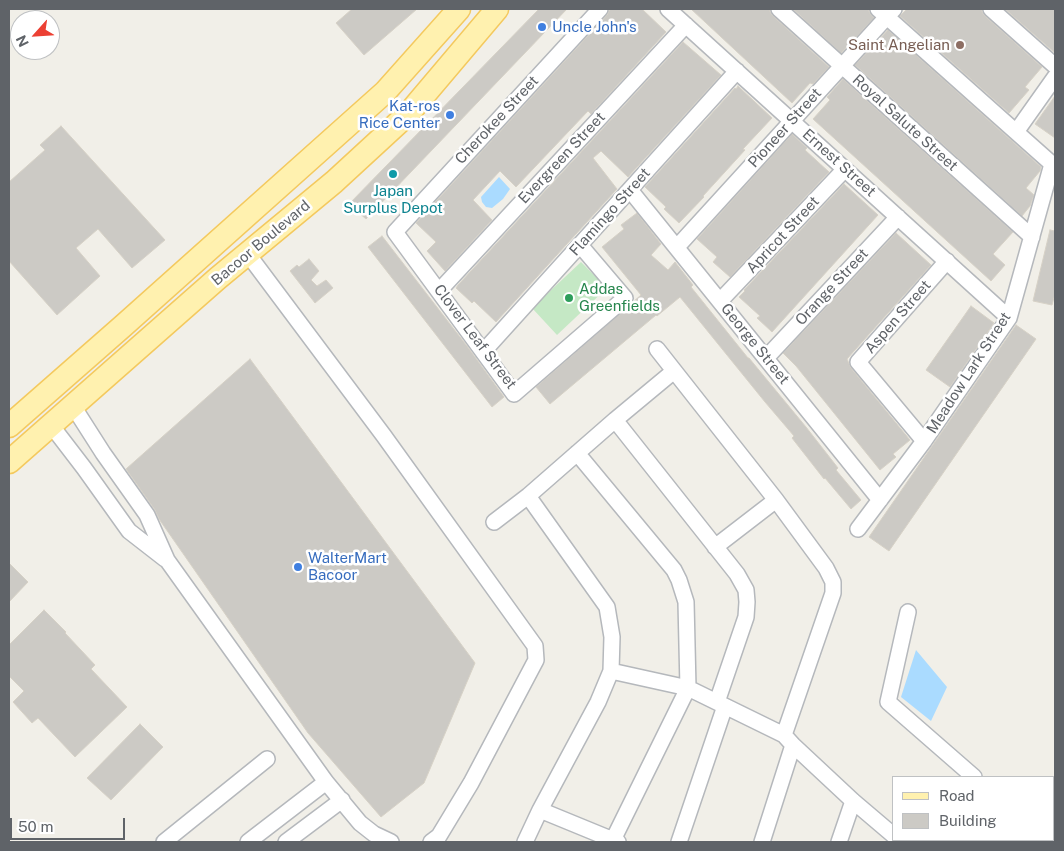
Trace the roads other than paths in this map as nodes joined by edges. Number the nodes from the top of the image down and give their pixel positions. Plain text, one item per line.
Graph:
1 (459, 9) edge
2 (497, 9) edge
3 (600, 9) edge
4 (668, 9) edge
5 (779, 9) edge
6 (991, 9) edge
7 (886, 11) edge
8 (686, 25) junction
9 (842, 66) junction
10 (1055, 66) edge
11 (737, 71) junction
12 (1055, 78) edge
13 (792, 121) junction
14 (1016, 132) junction
15 (845, 169) junction
16 (630, 190) junction
17 (898, 217) junction
18 (395, 232) joint
19 (1032, 237) junction
20 (580, 245) junction
21 (676, 247) junction
22 (248, 254) junction
23 (947, 261) junction
24 (438, 291) junction
25 (720, 301) junction
26 (1009, 318) junction
27 (657, 349) dead end
28 (484, 352) junction
29 (766, 358) junction
30 (674, 371) junction
31 (73, 406) junction
32 (615, 420) junction
33 (51, 425) junction
34 (9, 426) edge
35 (924, 441) junction
36 (577, 453) junction
37 (9, 462) edge
38 (131, 493) junction
39 (528, 496) junction
40 (776, 500) junction
41 (880, 500) junction
42 (112, 506) junction
43 (494, 522) dead end
44 (858, 529) dead end
45 (715, 547) junction
46 (166, 560) junction
47 (908, 612) dead end
48 (611, 670) junction
49 (688, 688) junction
50 (721, 704) junction
51 (788, 740) junction
52 (267, 759) dead end
53 (973, 776) edge
54 (326, 782) junction
55 (342, 800) junction
56 (853, 800) junction
57 (540, 810) junction
58 (892, 834) edge
59 (164, 842) edge
60 (248, 842) edge
61 (286, 842) edge
62 (391, 842) edge
63 (431, 842) edge
64 (526, 842) edge
65 (614, 842) edge
66 (679, 842) edge
67 (762, 842) edge
68 (839, 842) edge

1 - 34 main road, Bacoor Boulevard
2 - 22 main road, Bacoor Boulevard
3 - 18 street, Cherokee Street
4 - 8 street, Ernest Street
5 - 9 street, Royal Salute Street
6 - 10 street
7 - 9 street, Pioneer Street
7 - 14 street
8 - 11 street, Ernest Street
8 - 24 street, Evergreen Street
9 - 13 street, Pioneer Street
9 - 19 street, Royal Salute Street
11 - 13 street, Ernest Street
11 - 16 street, Flamingo Street
12 - 14 street
13 - 15 street, Ernest Street
13 - 21 street, Pioneer Street
14 - 19 street, Meadow Lark Street
15 - 17 street, Ernest Street
15 - 25 street, Apricot Street
16 - 20 street, Flamingo Street
16 - 21 street, George Street
17 - 23 street, Ernest Street
17 - 29 street, Orange Street
18 - 24 street, Clover Leaf Street
19 - 26 street, Meadow Lark Street
20 - 28 street, Flamingo Street
20 - 28 street, Clover Leaf Street
21 - 25 street, George Street
22 - 31 main road, Bacoor Boulevard
22 - 63 street
23 - 26 street, Ernest Street
23 - 35 street, Aspen Street
24 - 28 street, Clover Leaf Street
25 - 29 street, George Street
26 - 35 street, Meadow Lark Street
27 - 30 street
29 - 41 street, George Street
30 - 32 street
30 - 40 street
31 - 33 main road, Bacoor Boulevard
31 - 38 street
32 - 36 street
32 - 45 street
33 - 37 main road, Bacoor Boulevard
33 - 42 street
35 - 41 street, Meadow Lark Street
36 - 39 street
36 - 49 street
38 - 42 street
38 - 46 street
39 - 43 street
39 - 48 street
40 - 45 street
40 - 51 street
41 - 44 street, Meadow Lark Street
42 - 46 street
45 - 50 street
46 - 54 street
47 - 53 street
48 - 49 street
48 - 57 street
49 - 50 street
49 - 65 street
50 - 51 street
50 - 66 street
51 - 56 street
51 - 67 street
52 - 59 street
54 - 55 street
54 - 60 street
55 - 61 street
55 - 62 street
56 - 58 street
56 - 68 street
57 - 64 street
57 - 65 street

